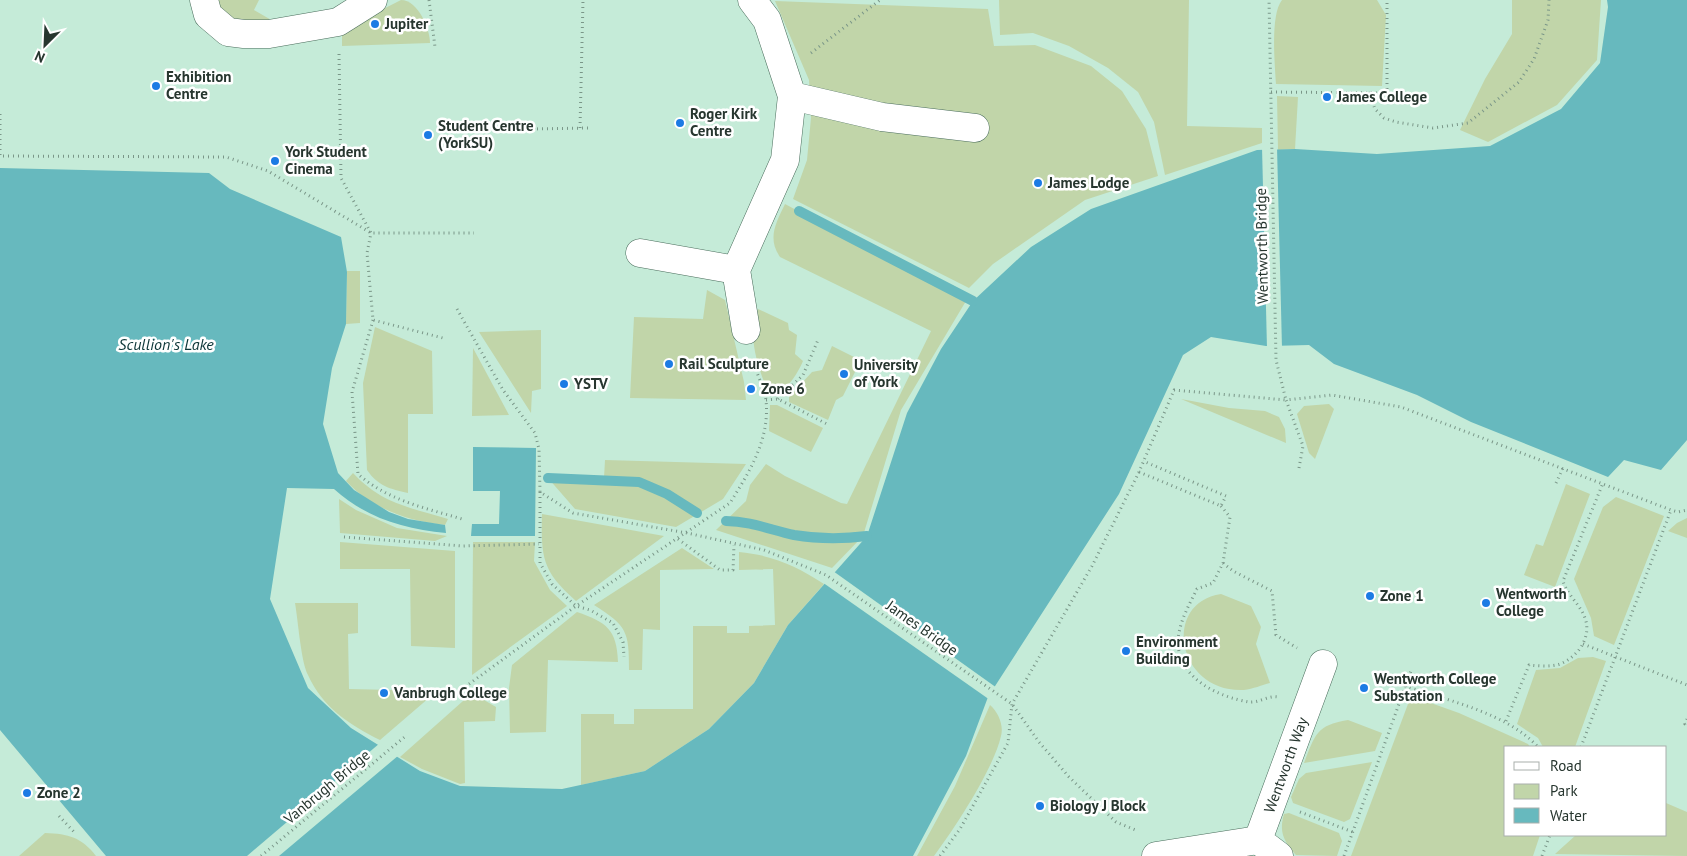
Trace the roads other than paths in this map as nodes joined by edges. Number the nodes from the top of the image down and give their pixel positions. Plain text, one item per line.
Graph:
1 (204, 0) edge
2 (373, 0) edge
3 (752, 0) edge
4 (789, 85) junction
5 (975, 128) dead end
6 (640, 253) dead end
7 (736, 270) junction
8 (746, 330) road end
9 (1323, 664) road end
10 (1268, 848) edge
11 (1159, 856) edge

1 - 2 street
3 - 4 street
4 - 5 street
4 - 7 street
6 - 7 street
7 - 8 street
9 - 10 street, Wentworth Way
10 - 11 street

